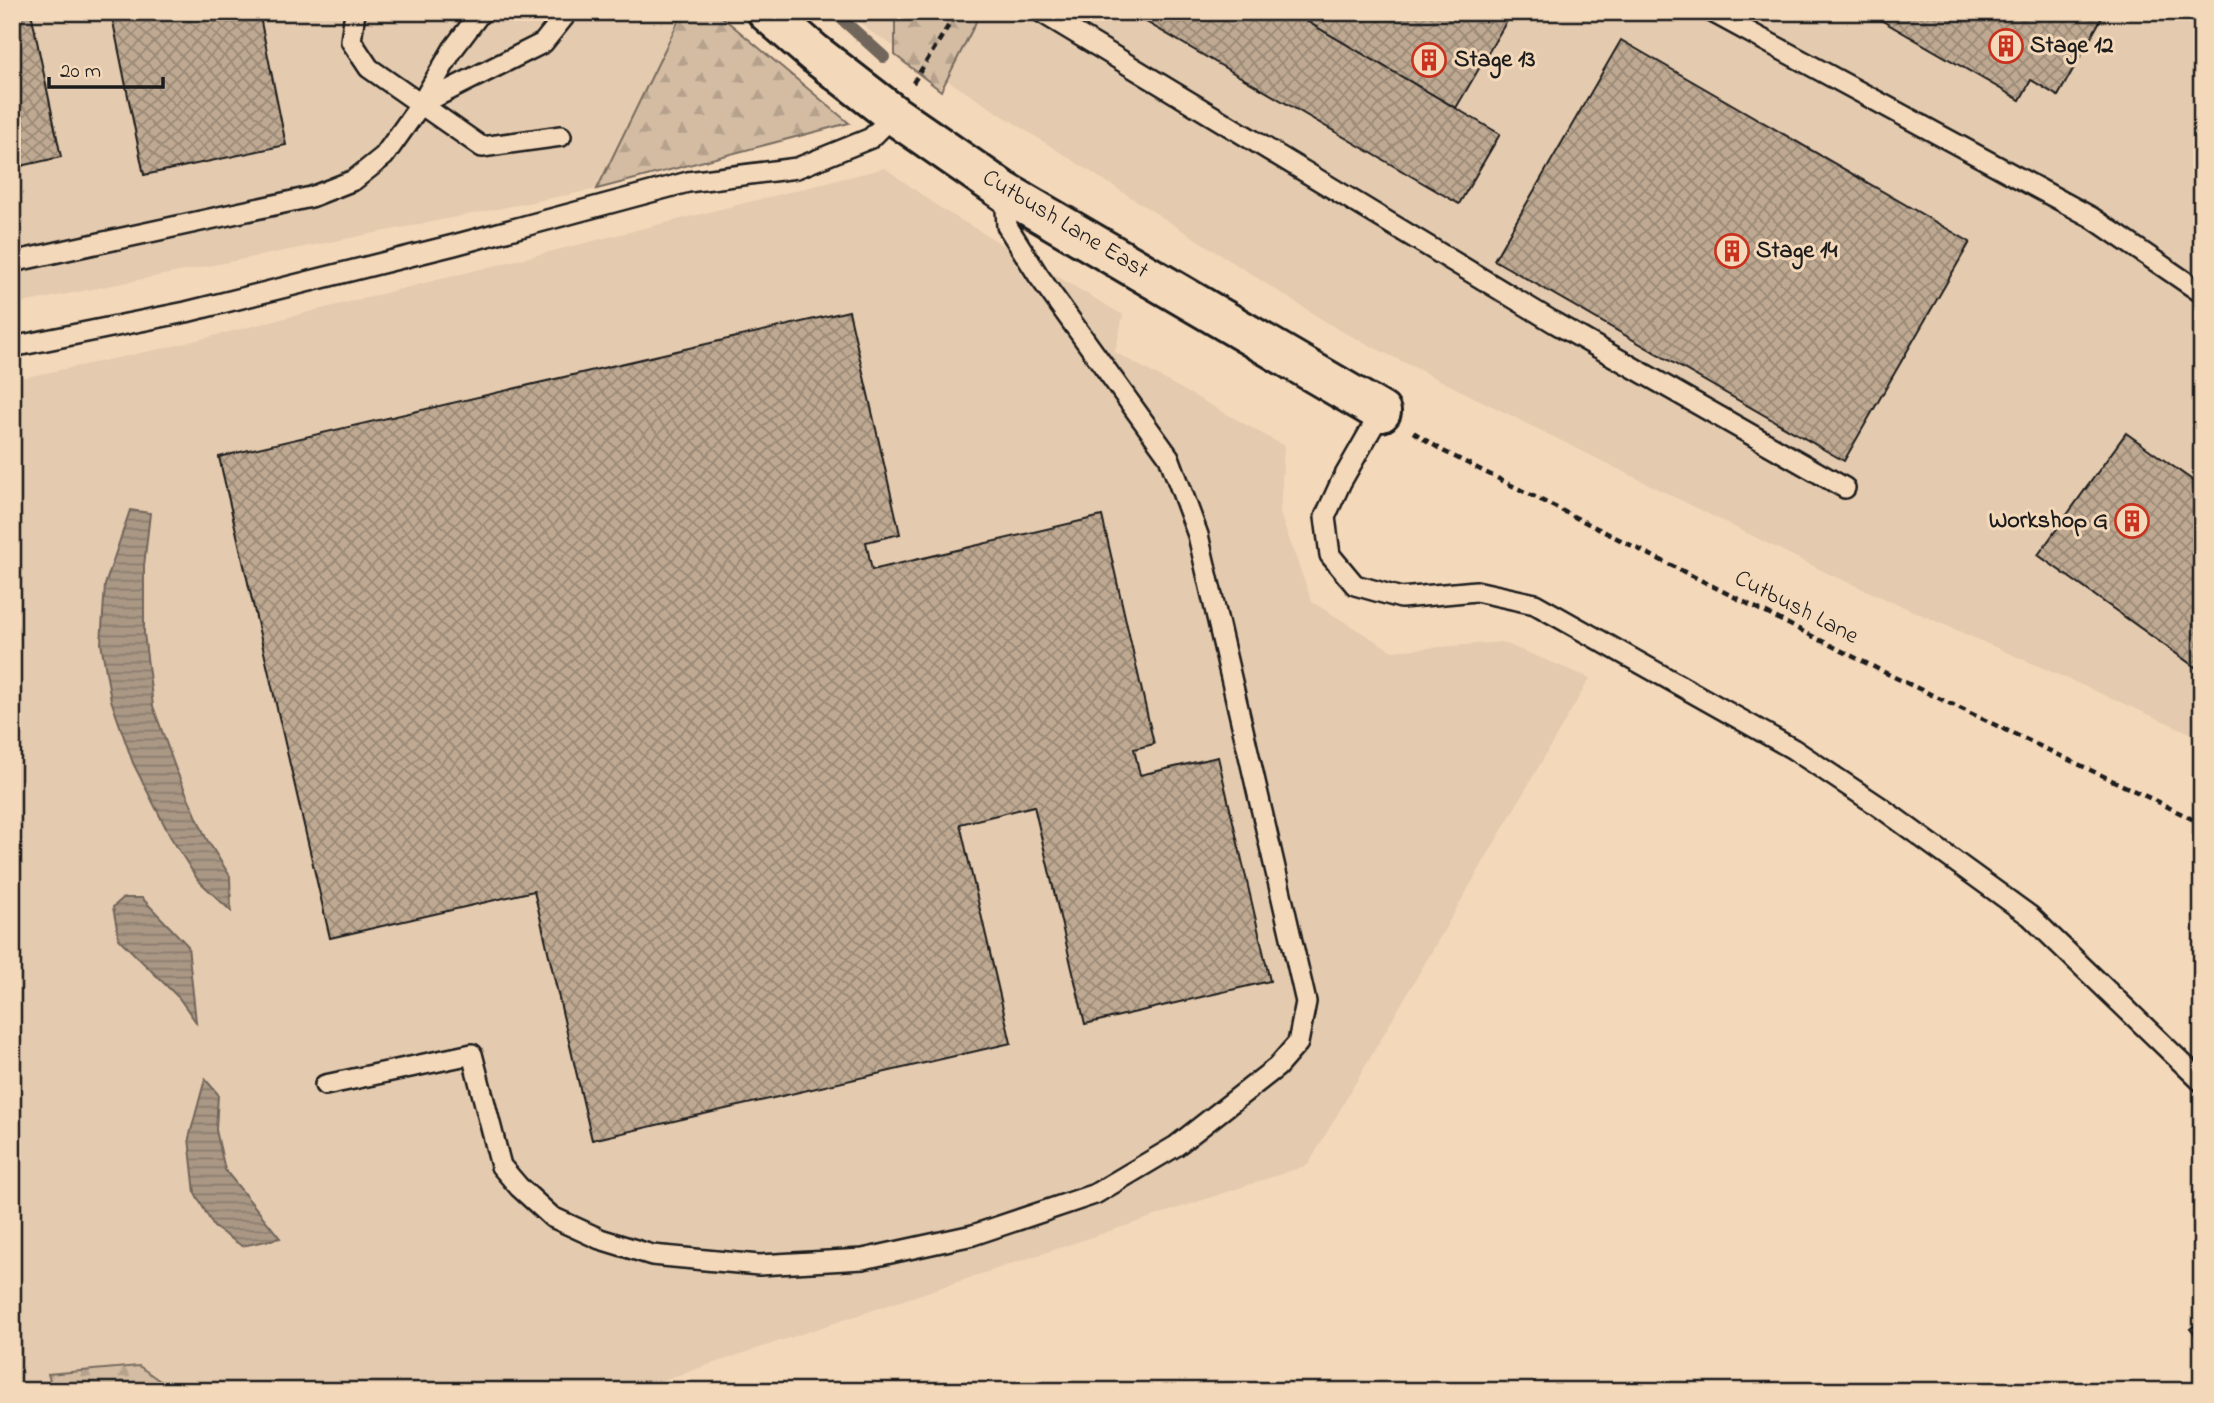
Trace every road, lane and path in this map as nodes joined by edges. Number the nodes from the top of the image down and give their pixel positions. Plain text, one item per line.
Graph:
1 (355, 12) edge
2 (481, 12) edge
3 (568, 12) edge
4 (767, 12) edge
5 (957, 12) edge
6 (1041, 12) edge
7 (1712, 12) edge
8 (421, 104) junction
9 (894, 115) junction
10 (561, 136) dead end
11 (1005, 192) junction
12 (12, 262) edge
13 (2202, 293) edge
14 (12, 347) edge
15 (1381, 412) junction
16 (1845, 488) dead end
17 (2202, 824) edge
18 (2202, 1082) edge
19 (325, 1085) dead end

1 - 8 lane
2 - 8 lane
3 - 8 lane
4 - 9 street, Cutbush Lane East
5 - 9 path
6 - 16 lane
7 - 13 lane
8 - 10 lane
8 - 12 lane
9 - 11 street, Cutbush Lane East
9 - 14 lane
11 - 15 street, Cutbush Lane East
11 - 19 lane
15 - 17 path, Cutbush Lane
15 - 18 lane

